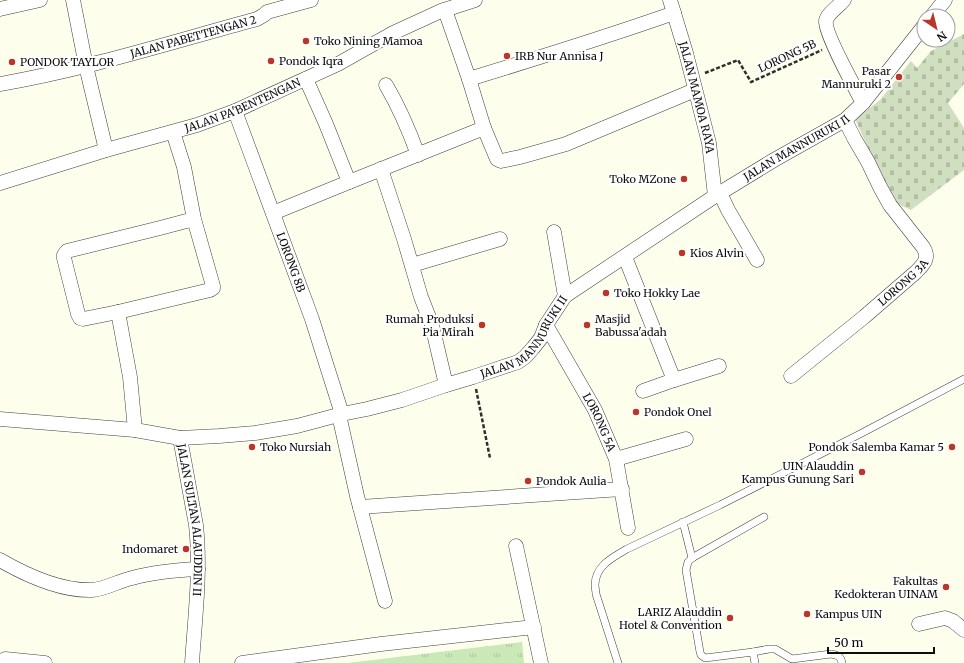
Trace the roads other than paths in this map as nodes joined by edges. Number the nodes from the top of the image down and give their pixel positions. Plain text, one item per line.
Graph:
1 (40, 0) edge
2 (73, 0) edge
3 (311, 0) edge
4 (474, 0) edge
5 (844, 0) edge
6 (945, 0) edge
7 (440, 7) edge
8 (672, 7) edge
9 (938, 8) edge
10 (0, 9) edge
11 (916, 36) edge
12 (86, 66) junction
13 (306, 79) junction
14 (468, 79) junction
15 (0, 84) edge
16 (694, 84) junction
17 (386, 85) dead end
18 (863, 103) junction
19 (235, 111) junction
20 (845, 120) junction
21 (484, 128) junction
22 (173, 132) junction
23 (106, 150) junction
24 (418, 155) junction
25 (381, 169) junction
26 (349, 182) junction
27 (0, 183) edge
28 (718, 195) junction
29 (273, 213) junction
30 (194, 219) junction
31 (554, 232) dead end
32 (500, 239) dead end
33 (625, 257) junction
34 (757, 260) dead end
35 (412, 266) junction
36 (565, 296) junction
37 (118, 312) junction
38 (546, 325) junction
39 (719, 366) dead end
40 (791, 376) dead end
41 (964, 378) edge
42 (674, 380) junction
43 (446, 384) junction
44 (643, 391) dead end
45 (340, 415) junction
46 (0, 419) edge
47 (135, 430) junction
48 (180, 438) junction
49 (686, 438) dead end
50 (616, 458) junction
51 (622, 488) junction
52 (360, 507) junction
53 (764, 517) dead end
54 (683, 522) junction
55 (628, 528) dead end
56 (516, 546) dead end
57 (692, 558) junction
58 (0, 560) edge
59 (198, 568) junction
60 (384, 601) dead end
61 (919, 624) dead end
62 (534, 627) junction
63 (964, 630) edge
64 (753, 652) junction
65 (784, 654) junction
66 (731, 655) junction
67 (0, 663) edge
68 (45, 663) edge
69 (192, 663) edge
70 (242, 663) edge
71 (541, 663) edge
72 (618, 663) edge
73 (732, 663) edge
74 (755, 663) edge
75 (784, 663) edge
76 (842, 663) edge

1 - 10 street
2 - 12 street
3 - 12 street, JALAN PABETTENGAN 2
4 - 7 street, JALAN PA'BENTENGAN
5 - 18 street
6 - 9 street
7 - 13 street, JALAN PA'BENTENGAN
7 - 14 street
8 - 14 street
8 - 16 street, JALAN MAMOA RAYA
11 - 18 street, JALAN MANNURUKI II
12 - 15 street, JALAN PABETTENGAN 2
12 - 23 street
13 - 19 street, JALAN PA'BENTENGAN
13 - 26 street
14 - 21 street
16 - 21 street
16 - 28 street, JALAN MAMOA RAYA
17 - 24 street
18 - 20 street, JALAN MANNURUKI II
19 - 22 street, JALAN PA'BENTENGAN
19 - 29 street, LORONG 8B
20 - 28 street, JALAN MANNURUKI II
20 - 40 street, LORONG 3A
21 - 24 street
22 - 23 street, JALAN PA'BENTENGAN
22 - 30 street
23 - 27 street, JALAN PA'BENTENGAN
24 - 25 street
25 - 26 street
25 - 35 street
26 - 29 street
28 - 33 street, JALAN MANNURUKI II
28 - 34 street, JALAN MAMOA RAYA
29 - 45 street, LORONG 8B
30 - 37 street
30 - 37 street
31 - 36 street
32 - 35 street
33 - 36 street, JALAN MANNURUKI II
33 - 42 street
35 - 43 street
36 - 38 street, JALAN MANNURUKI II
37 - 47 street
38 - 43 street, JALAN MANNURUKI II
38 - 50 street, LORONG 5A
39 - 42 street
41 - 54 lane
42 - 44 street
43 - 45 street, JALAN MANNURUKI II
45 - 48 street, JALAN MANNURUKI II
45 - 52 street, LORONG 8B
46 - 47 street, JALAN SULTAN ALAUDDIN II
47 - 48 street, JALAN SULTAN ALAUDDIN II
48 - 59 street, JALAN SULTAN ALAUDDIN II
49 - 50 street
50 - 51 street, LORONG 5A
51 - 52 street
51 - 55 street, LORONG 5A
52 - 60 street, LORONG 8B
53 - 57 lane
54 - 57 lane
54 - 72 lane
56 - 62 street
57 - 66 lane
58 - 59 street
59 - 69 street, JALAN SULTAN ALAUDDIN II
61 - 63 street
62 - 70 street
62 - 71 street
64 - 65 lane
64 - 66 lane
64 - 74 lane
65 - 75 lane
65 - 76 lane
66 - 73 lane
67 - 68 street

